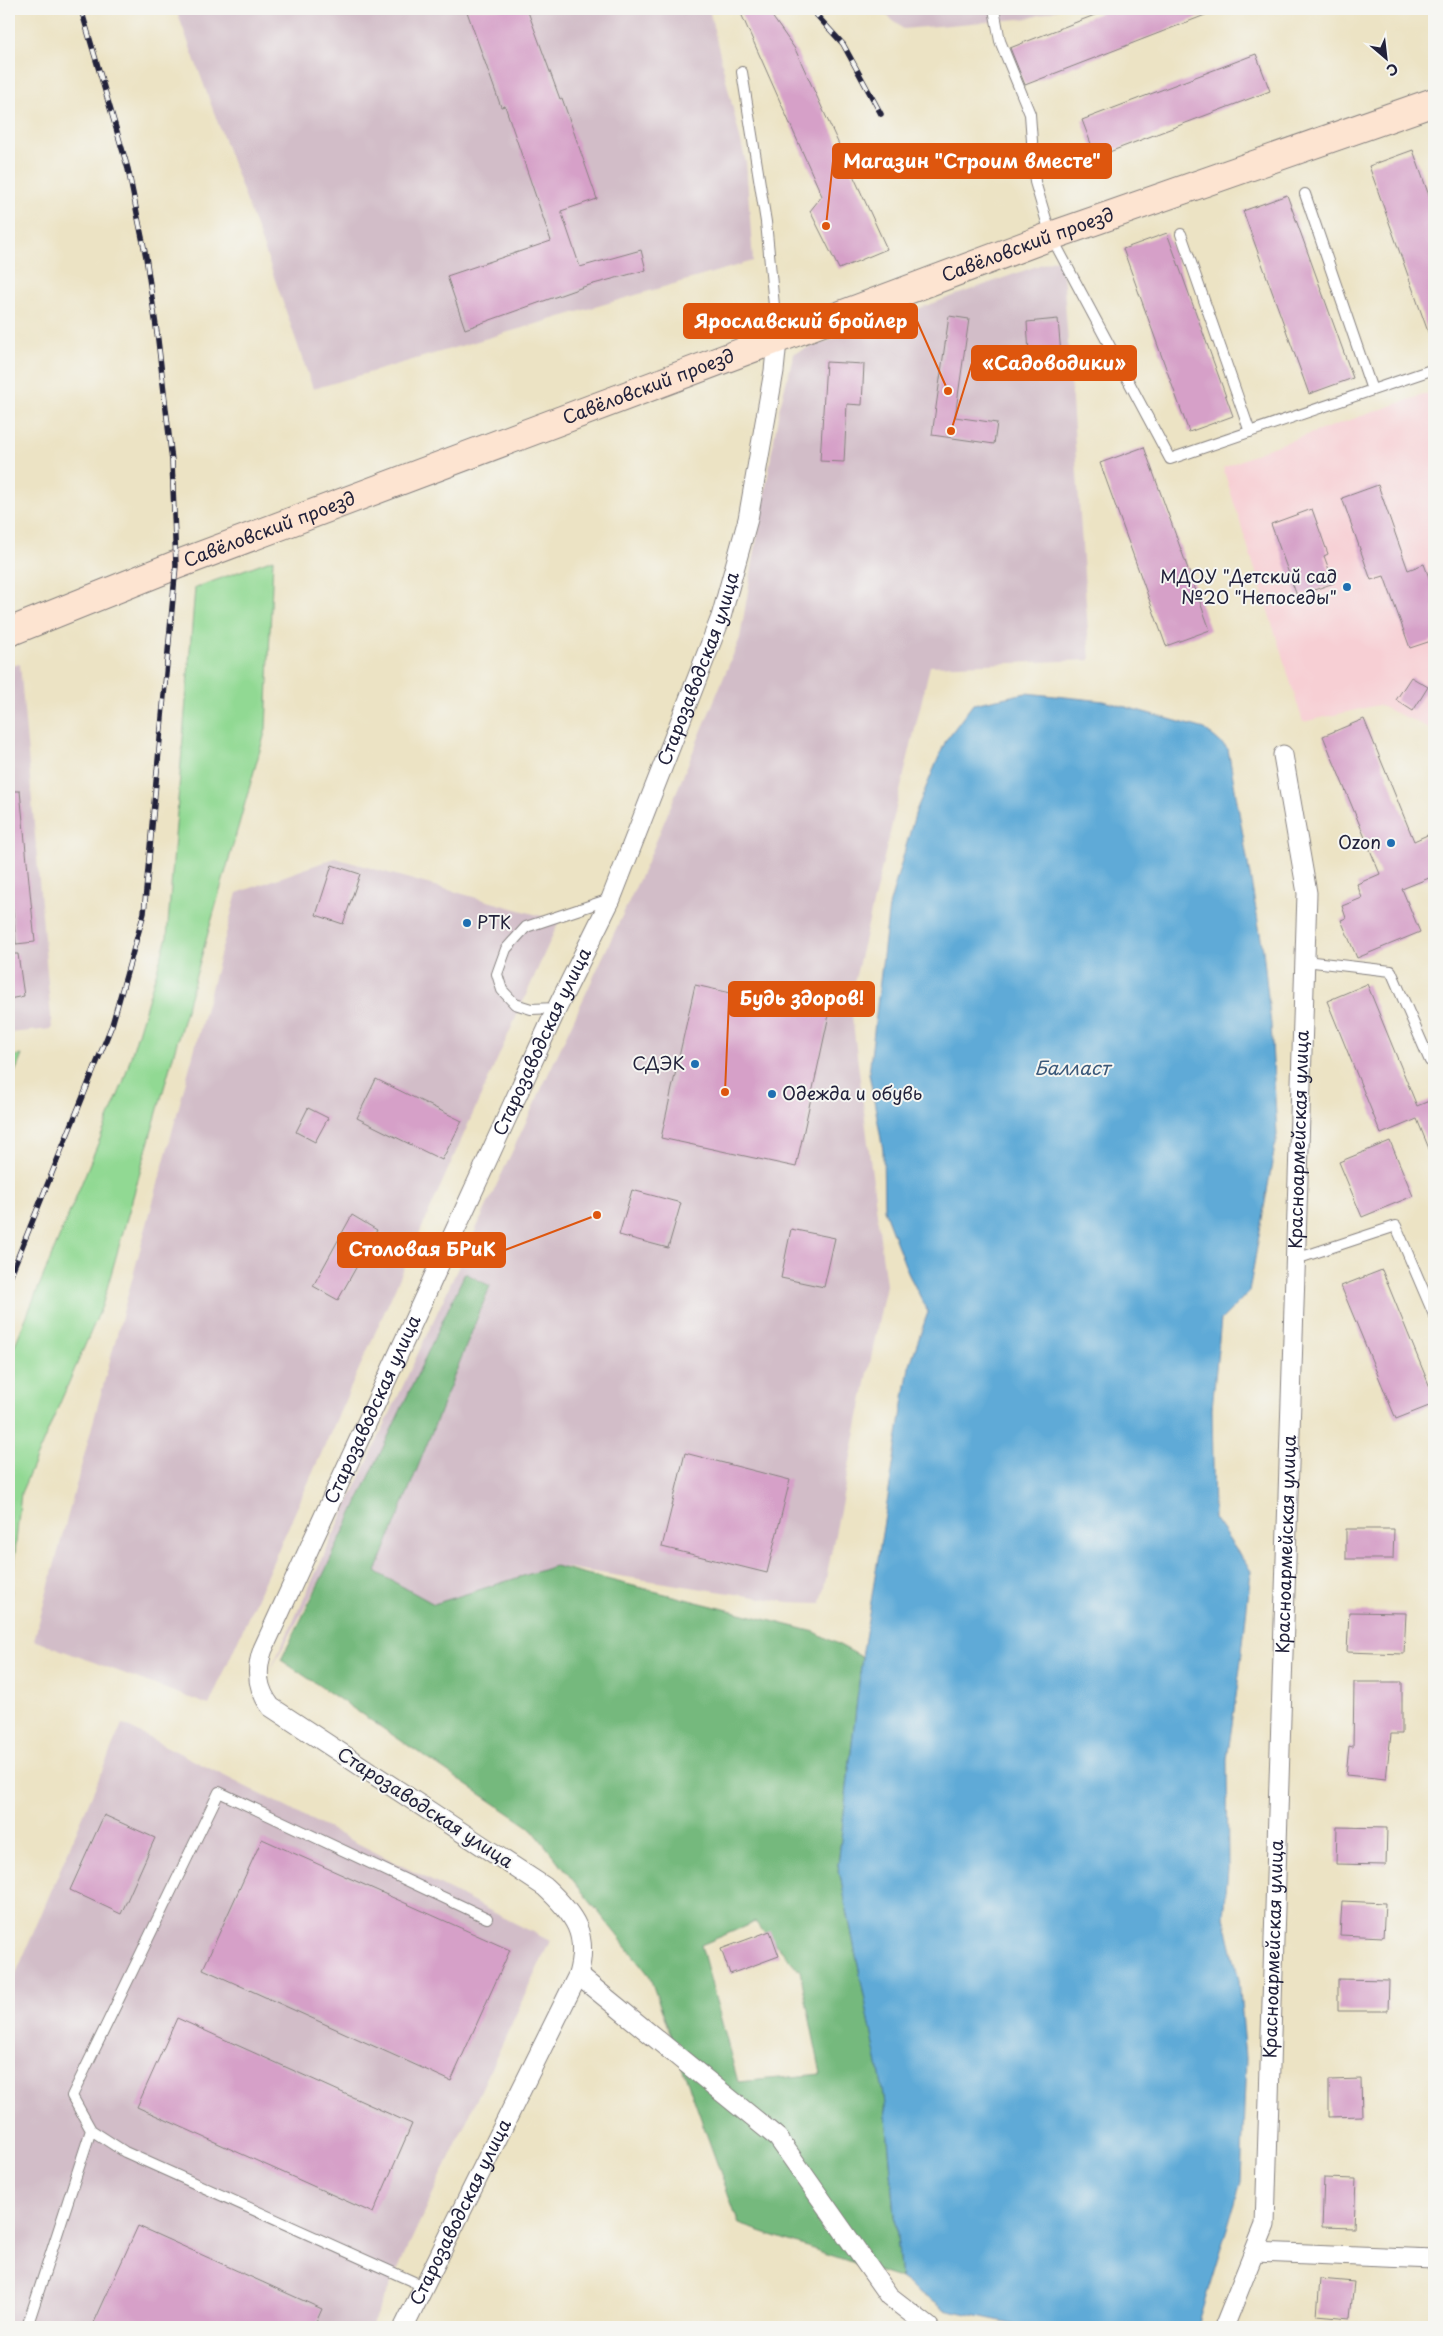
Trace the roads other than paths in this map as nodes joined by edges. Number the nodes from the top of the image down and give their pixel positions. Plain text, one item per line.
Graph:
1 (994, 9) edge
2 (742, 72) dead end
3 (1434, 102) edge
4 (1305, 194) dead end
5 (1182, 234) dead end
6 (1051, 236) junction
7 (777, 341) junction
8 (1434, 369) edge
9 (1372, 390) junction
10 (1250, 432) junction
11 (9, 632) edge
12 (1284, 755) dead end
13 (611, 899) junction
14 (1305, 961) junction
15 (557, 1008) junction
16 (1430, 1061) dead end
17 (1296, 1259) junction
18 (1434, 1315) edge
19 (487, 1918) dead end
20 (578, 1975) junction
21 (91, 2130) junction
22 (1255, 2252) junction
23 (1434, 2259) edge
24 (423, 2286) junction
25 (27, 2327) edge
26 (404, 2327) edge
27 (929, 2327) edge
28 (1224, 2327) edge

1 - 6 lane
2 - 7 lane
3 - 6 main road, Савёловский проезд
4 - 9 lane
5 - 10 lane
6 - 7 main road, Савёловский проезд
6 - 10 lane
7 - 11 main road, Савёловский проезд
7 - 13 street, Старозаводская улица
8 - 9 lane
9 - 10 lane
12 - 14 street, Красноармейская улица
13 - 15 street, Старозаводская улица
13 - 15 lane
14 - 16 lane
14 - 17 street, Красноармейская улица
15 - 20 street, Старозаводская улица
17 - 18 lane
17 - 22 street, Красноармейская улица
19 - 21 lane
20 - 24 street, Старозаводская улица
20 - 27 street
21 - 24 lane
21 - 25 lane
22 - 23 street
22 - 28 street, Красноармейская улица
24 - 26 street, Старозаводская улица

